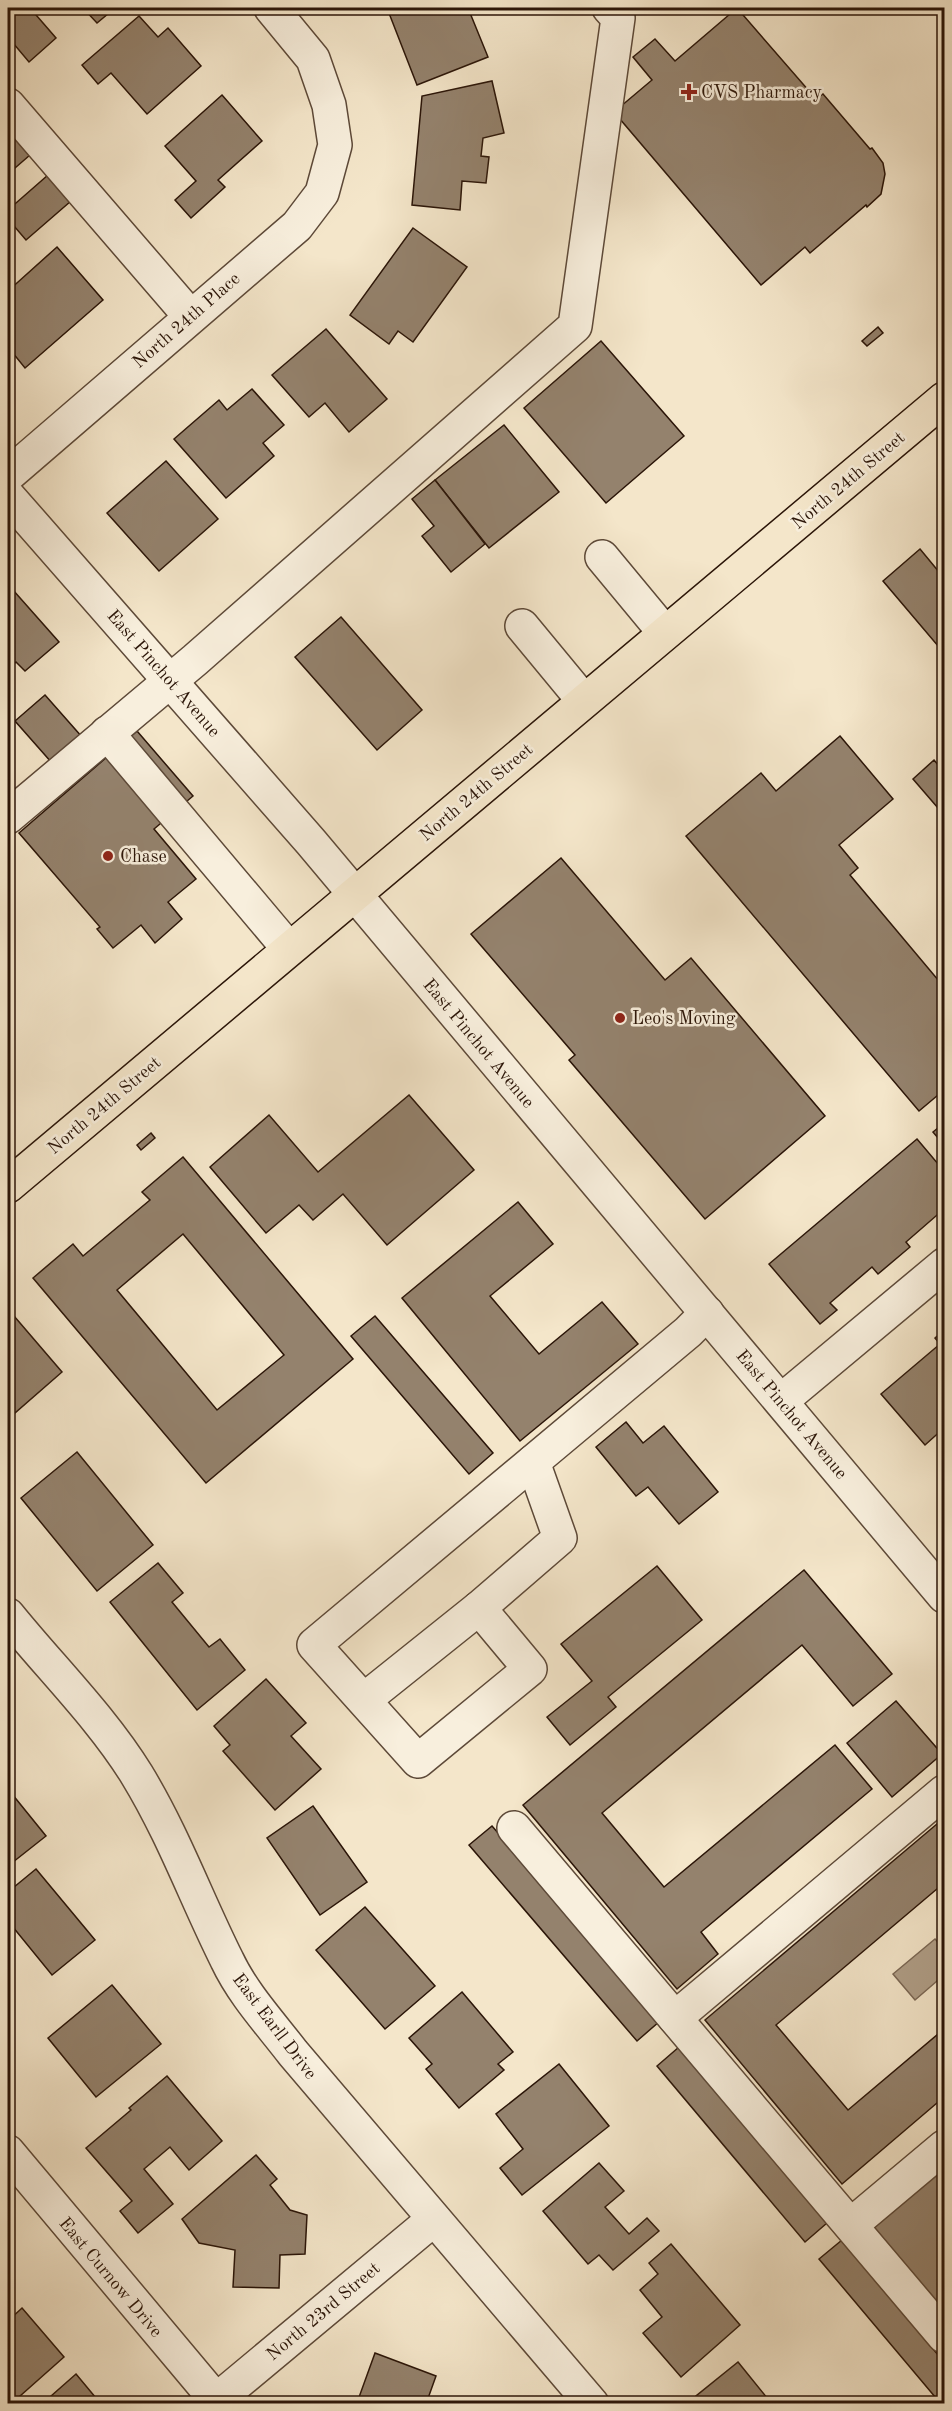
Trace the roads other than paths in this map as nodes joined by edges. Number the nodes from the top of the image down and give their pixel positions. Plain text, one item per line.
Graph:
1 (271, 8) edge
2 (609, 8) edge
3 (8, 105) edge
4 (190, 316) junction
5 (945, 399) edge
6 (8, 475) edge
7 (8, 496) edge
8 (602, 557) dead end
9 (522, 626) dead end
10 (665, 633) junction
11 (171, 680) junction
12 (584, 701) junction
13 (107, 733) junction
14 (8, 817) edge
15 (355, 894) junction
16 (289, 949) junction
17 (8, 1186) edge
18 (945, 1265) edge
19 (707, 1313) junction
20 (781, 1401) junction
21 (533, 1462) junction
22 (945, 1596) edge
23 (479, 1608) junction
24 (14, 1635) edge
25 (364, 1700) junction
26 (945, 1792) edge
27 (514, 1828) dead end
28 (675, 2018) junction
29 (945, 2147) edge
30 (8, 2152) edge
31 (434, 2218) junction
32 (851, 2225) junction
33 (945, 2336) edge
34 (214, 2402) edge
35 (592, 2403) edge

1 - 4 street, North 24th Place
2 - 11 street
3 - 4 street
4 - 6 street, North 24th Place
5 - 10 main road, North 24th Street
7 - 11 street, East Pinchot Avenue
8 - 10 street
9 - 12 street
10 - 12 main road, North 24th Street
11 - 13 street
11 - 15 street, East Pinchot Avenue
12 - 15 main road, North 24th Street
13 - 14 street
13 - 16 street
15 - 16 main road, North 24th Street
15 - 19 street, East Pinchot Avenue
16 - 17 main road, North 24th Street
18 - 20 street
19 - 20 street, East Pinchot Avenue
19 - 21 street
20 - 22 street, East Pinchot Avenue
21 - 23 street
21 - 25 street
23 - 25 street
23 - 25 street
24 - 31 street, East Earll Drive
26 - 28 street
27 - 28 street
28 - 32 street
29 - 32 street
30 - 34 street, East Curnow Drive
31 - 34 street, North 23rd Street
31 - 35 street, East Earll Drive
32 - 33 street

